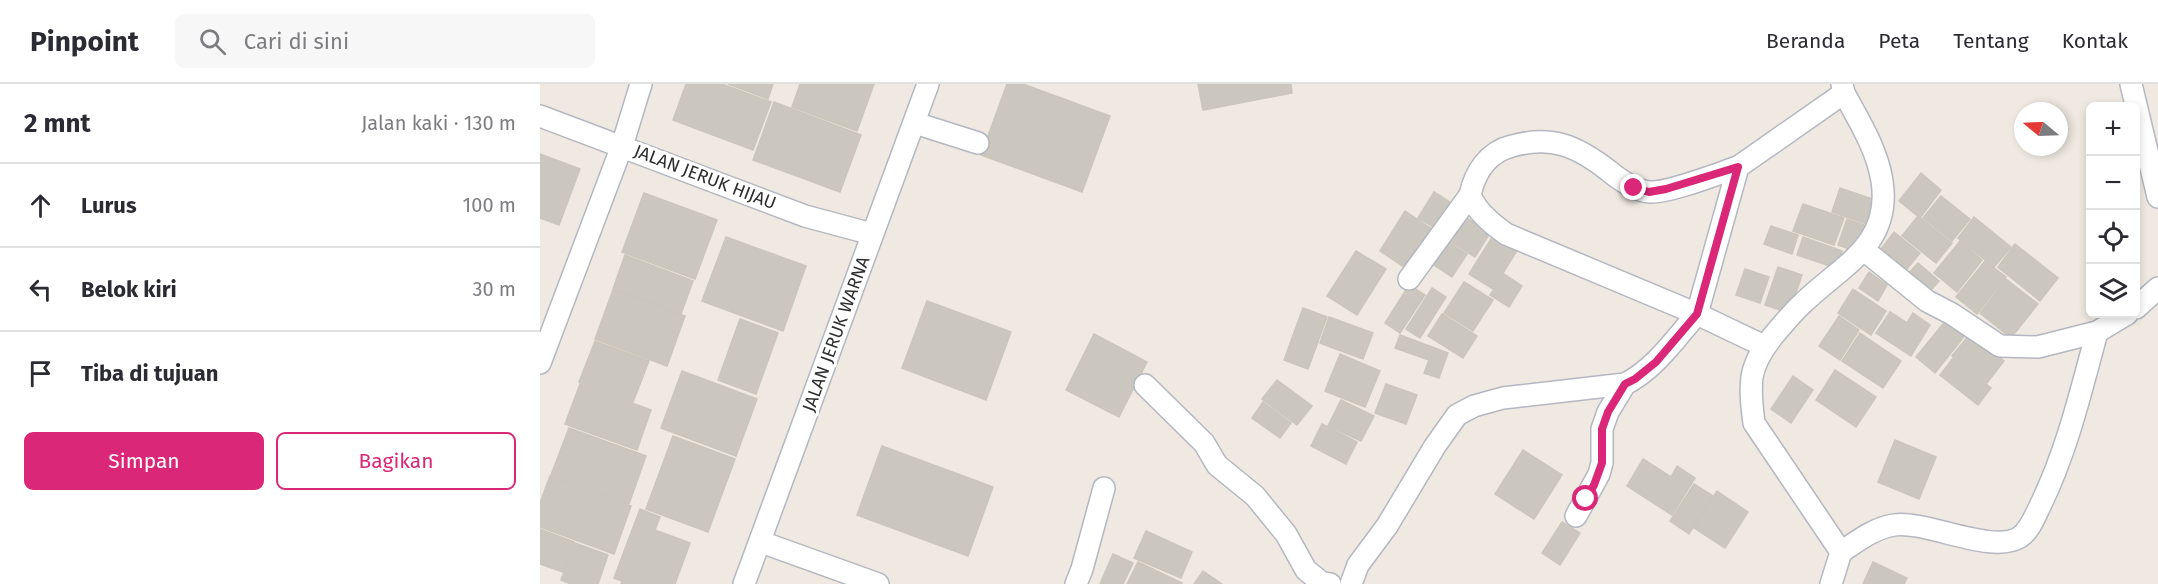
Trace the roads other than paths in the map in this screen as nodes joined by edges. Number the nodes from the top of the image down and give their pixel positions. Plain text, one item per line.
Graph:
1 (641, 84) edge
2 (928, 84) edge
3 (2132, 84) edge
4 (1843, 89) edge
5 (540, 116) edge
6 (915, 123) junction
7 (978, 142) dead end
8 (622, 146) junction
9 (1738, 167) junction
10 (1470, 195) junction
11 (2158, 197) edge
12 (872, 234) junction
13 (1864, 250) junction
14 (1409, 279) dead end
15 (2158, 288) edge
16 (2140, 304) edge
17 (1697, 314) junction
18 (2120, 318) edge
19 (2097, 332) junction
20 (1764, 346) junction
21 (540, 363) edge
22 (1625, 384) junction
23 (1145, 385) dead end
24 (1104, 488) dead end
25 (1576, 516) dead end
26 (761, 542) junction
27 (1841, 552) junction
28 (744, 584) edge
29 (878, 584) edge
30 (1076, 584) edge
31 (1330, 584) edge
32 (1351, 584) edge
33 (1831, 584) edge

1 - 8 street
2 - 6 street, JALAN JERUK WARNA
3 - 11 street
4 - 9 street
4 - 13 street
5 - 8 street, JALAN JERUK HIJAU
6 - 7 street
6 - 12 street, JALAN JERUK WARNA
8 - 12 street, JALAN JERUK HIJAU
8 - 21 street
9 - 10 street
9 - 17 street
10 - 14 street
10 - 17 street
12 - 26 street, JALAN JERUK WARNA
13 - 19 street
13 - 20 street
15 - 16 street
17 - 20 street
17 - 22 street
18 - 19 street
19 - 27 street
20 - 27 street
22 - 25 street
22 - 32 street
23 - 31 street
24 - 30 street
26 - 28 street, JALAN JERUK WARNA
26 - 29 street
27 - 33 street

